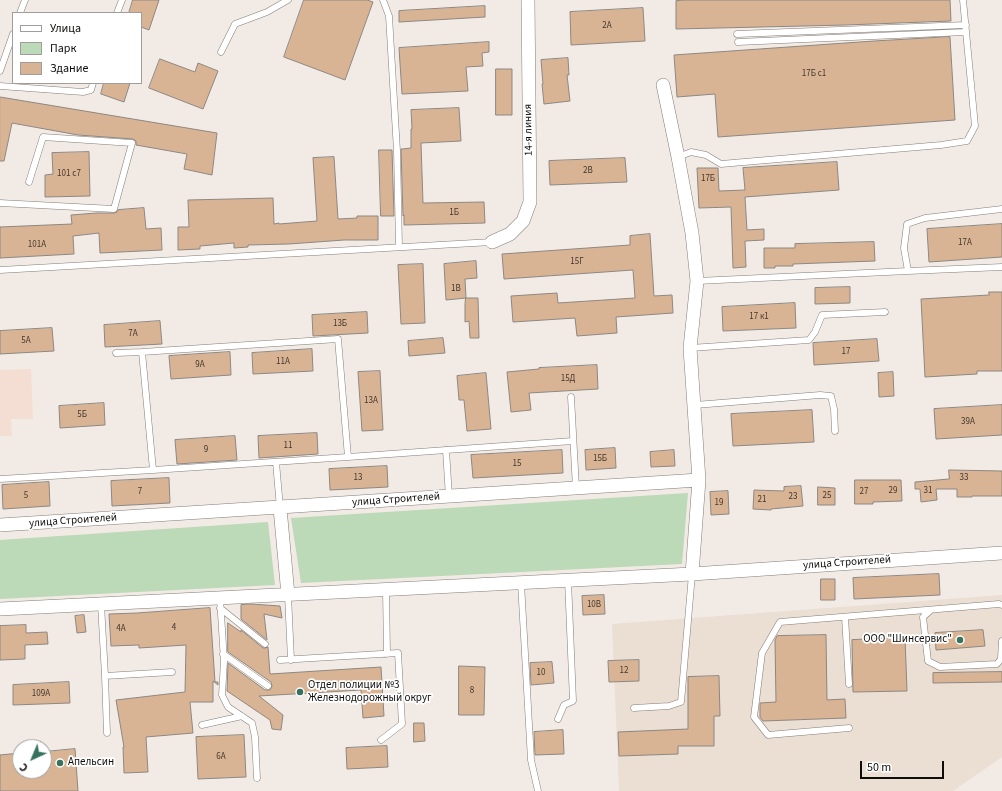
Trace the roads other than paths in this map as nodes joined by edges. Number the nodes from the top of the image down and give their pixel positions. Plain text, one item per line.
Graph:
1 (25, 0) edge
2 (122, 0) edge
3 (288, 0) edge
4 (383, 0) edge
5 (528, 0) edge
6 (963, 0) edge
7 (20, 12) edge
8 (117, 12) edge
9 (966, 25) junction
10 (966, 32) junction
11 (737, 34) dead end
12 (12, 37) edge
13 (738, 42) dead end
14 (221, 52) dead end
15 (0, 71) edge
16 (93, 84) edge
17 (663, 85) dead end
18 (0, 86) edge
19 (678, 157) junction
20 (28, 182) dead end
21 (0, 203) edge
22 (1002, 209) edge
23 (492, 242) joint
24 (399, 247) junction
25 (1002, 267) edge
26 (0, 270) edge
27 (908, 271) junction
28 (697, 281) junction
29 (885, 312) dead end
30 (690, 348) junction
31 (142, 352) junction
32 (116, 353) dead end
33 (571, 396) dead end
34 (695, 405) junction
35 (835, 430) dead end
36 (573, 441) junction
37 (446, 450) junction
38 (348, 457) junction
39 (276, 462) junction
40 (153, 470) junction
41 (0, 479) edge
42 (699, 480) junction
43 (576, 488) junction
44 (449, 497) junction
45 (280, 508) junction
46 (0, 525) edge
47 (1002, 553) edge
48 (692, 574) junction
49 (568, 580) junction
50 (521, 583) junction
51 (386, 590) junction
52 (288, 595) junction
53 (220, 603) junction
54 (101, 604) junction
55 (1002, 605) edge
56 (0, 609) edge
57 (930, 610) junction
58 (845, 616) junction
59 (1002, 641) edge
60 (265, 644) dead end
61 (223, 654) junction
62 (387, 654) junction
63 (280, 660) dead end
64 (291, 660) junction
65 (172, 672) dead end
66 (105, 676) junction
67 (849, 684) dead end
68 (268, 686) dead end
69 (634, 708) dead end
70 (242, 716) junction
71 (558, 719) dead end
72 (202, 725) dead end
73 (849, 728) dead end
74 (107, 733) dead end
75 (381, 740) dead end
76 (257, 778) dead end
77 (538, 791) edge

1 - 7 lane
2 - 8 lane
3 - 14 lane
4 - 24 lane
5 - 23 street, 14-я линия
6 - 9 lane
9 - 10 lane
9 - 11 lane
10 - 13 lane
10 - 19 lane
12 - 15 lane
16 - 18 lane
17 - 19 street
19 - 28 street
20 - 21 lane
22 - 27 lane
23 - 24 lane
24 - 26 lane
25 - 27 lane
27 - 28 lane
28 - 30 street
29 - 30 lane
30 - 34 street
31 - 32 lane
31 - 38 lane
31 - 40 lane
33 - 36 lane
34 - 35 lane
34 - 42 street
36 - 37 lane
36 - 43 lane
37 - 38 lane
37 - 44 lane
38 - 39 lane
39 - 40 lane
39 - 45 lane
40 - 41 lane
42 - 43 street, улица Строителей
42 - 48 street
43 - 44 street, улица Строителей
44 - 45 street, улица Строителей
45 - 46 street, улица Строителей
45 - 52 street
47 - 48 street, улица Строителей
48 - 49 street, улица Строителей
48 - 69 lane
49 - 50 street, улица Строителей
49 - 71 lane
50 - 51 street, улица Строителей
50 - 77 lane
51 - 52 street, улица Строителей
51 - 62 lane
52 - 53 street
52 - 64 lane
53 - 54 street
53 - 60 lane
53 - 61 lane
54 - 56 street
54 - 66 lane
55 - 57 lane
57 - 58 lane
57 - 59 lane
58 - 67 lane
58 - 73 lane
61 - 68 lane
61 - 70 lane
62 - 64 lane
62 - 75 lane
63 - 64 lane
65 - 66 lane
66 - 74 lane
70 - 72 lane
70 - 76 lane

